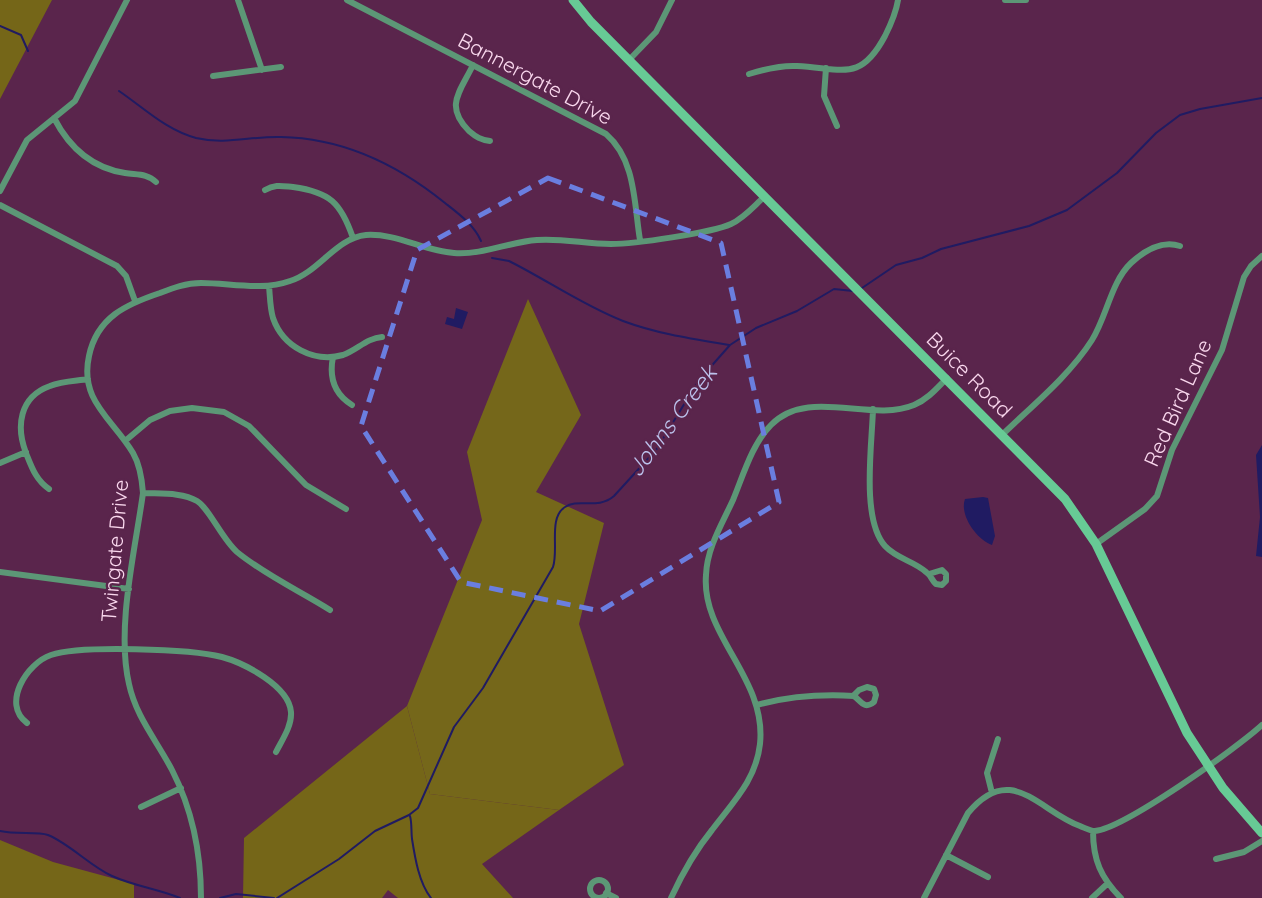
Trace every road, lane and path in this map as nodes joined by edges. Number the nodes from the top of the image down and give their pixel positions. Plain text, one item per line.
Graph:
1 (127, 0) edge
2 (238, 0) edge
3 (347, 0) edge
4 (573, 0) edge
5 (671, 0) edge
6 (898, 0) edge
7 (1005, 0) edge
8 (1026, 0) edge
9 (629, 60) junction
10 (473, 65) junction
11 (281, 67) dead end
12 (826, 68) junction
13 (261, 70) junction
14 (749, 74) dead end
15 (212, 76) dead end
16 (54, 118) junction
17 (837, 126) dead end
18 (490, 141) dead end
19 (156, 182) dead end
20 (265, 190) dead end
21 (0, 191) edge
22 (764, 197) junction
23 (0, 205) edge
24 (354, 238) junction
25 (640, 240) junction
26 (1174, 254) dead end
27 (1262, 256) edge
28 (269, 286) junction
29 (135, 301) junction
30 (382, 337) dead end
31 (333, 357) junction
32 (947, 378) junction
33 (88, 379) junction
34 (352, 405) dead end
35 (873, 409) junction
36 (1003, 434) junction
37 (125, 441) junction
38 (26, 452) junction
39 (0, 463) edge
40 (49, 489) dead end
41 (143, 493) junction
42 (346, 509) dead end
43 (1096, 544) junction
44 (0, 572) edge
45 (929, 574) dead end
46 (129, 589) junction
47 (330, 610) dead end
48 (125, 650) junction
49 (853, 696) dead end
50 (757, 705) junction
51 (27, 723) dead end
52 (1262, 725) edge
53 (998, 739) dead end
54 (276, 752) dead end
55 (1208, 767) junction
56 (181, 788) junction
57 (992, 793) junction
58 (141, 807) dead end
59 (1093, 831) junction
60 (1262, 834) edge
61 (1262, 841) edge
62 (946, 855) junction
63 (1216, 859) dead end
64 (988, 877) dead end
65 (1107, 884) junction
66 (606, 893) dead end
67 (201, 897) edge
68 (616, 898) edge
69 (671, 898) edge
70 (923, 898) edge
71 (1092, 898) edge
72 (1121, 898) edge

1 - 16 street
2 - 13 street
3 - 10 street, Bannergate Drive
4 - 9 street, Buice Road
5 - 9 street
6 - 12 street
7 - 8 street
9 - 22 street, Buice Road
10 - 18 street
10 - 25 street, Bannergate Drive
11 - 13 street
12 - 14 street
12 - 17 street
13 - 15 street
16 - 19 street
16 - 21 street
20 - 24 street
22 - 25 street
22 - 32 street, Buice Road
23 - 29 street
24 - 25 street
24 - 28 street
26 - 36 street
27 - 43 street, Red Bird Lane
28 - 29 street
28 - 31 street
29 - 33 street
30 - 31 street
31 - 34 street
32 - 35 street
32 - 36 street, Buice Road
33 - 37 street, Twingate Drive
33 - 38 street
35 - 45 street
35 - 50 street
36 - 43 street, Buice Road
37 - 41 street, Twingate Drive
37 - 42 street
38 - 39 street
38 - 40 street
41 - 46 street, Twingate Drive
41 - 47 street
43 - 55 street, Buice Road
44 - 46 street
46 - 48 street, Twingate Drive
48 - 51 street
48 - 54 street
48 - 56 street, Twingate Drive
49 - 50 street
50 - 69 street
52 - 55 street
53 - 57 street
55 - 59 street
55 - 60 street, Buice Road
56 - 58 street
56 - 67 street, Twingate Drive
57 - 59 street
57 - 62 street
59 - 65 street
61 - 63 street
62 - 64 street
62 - 70 street
65 - 71 street
65 - 72 street
66 - 68 street

